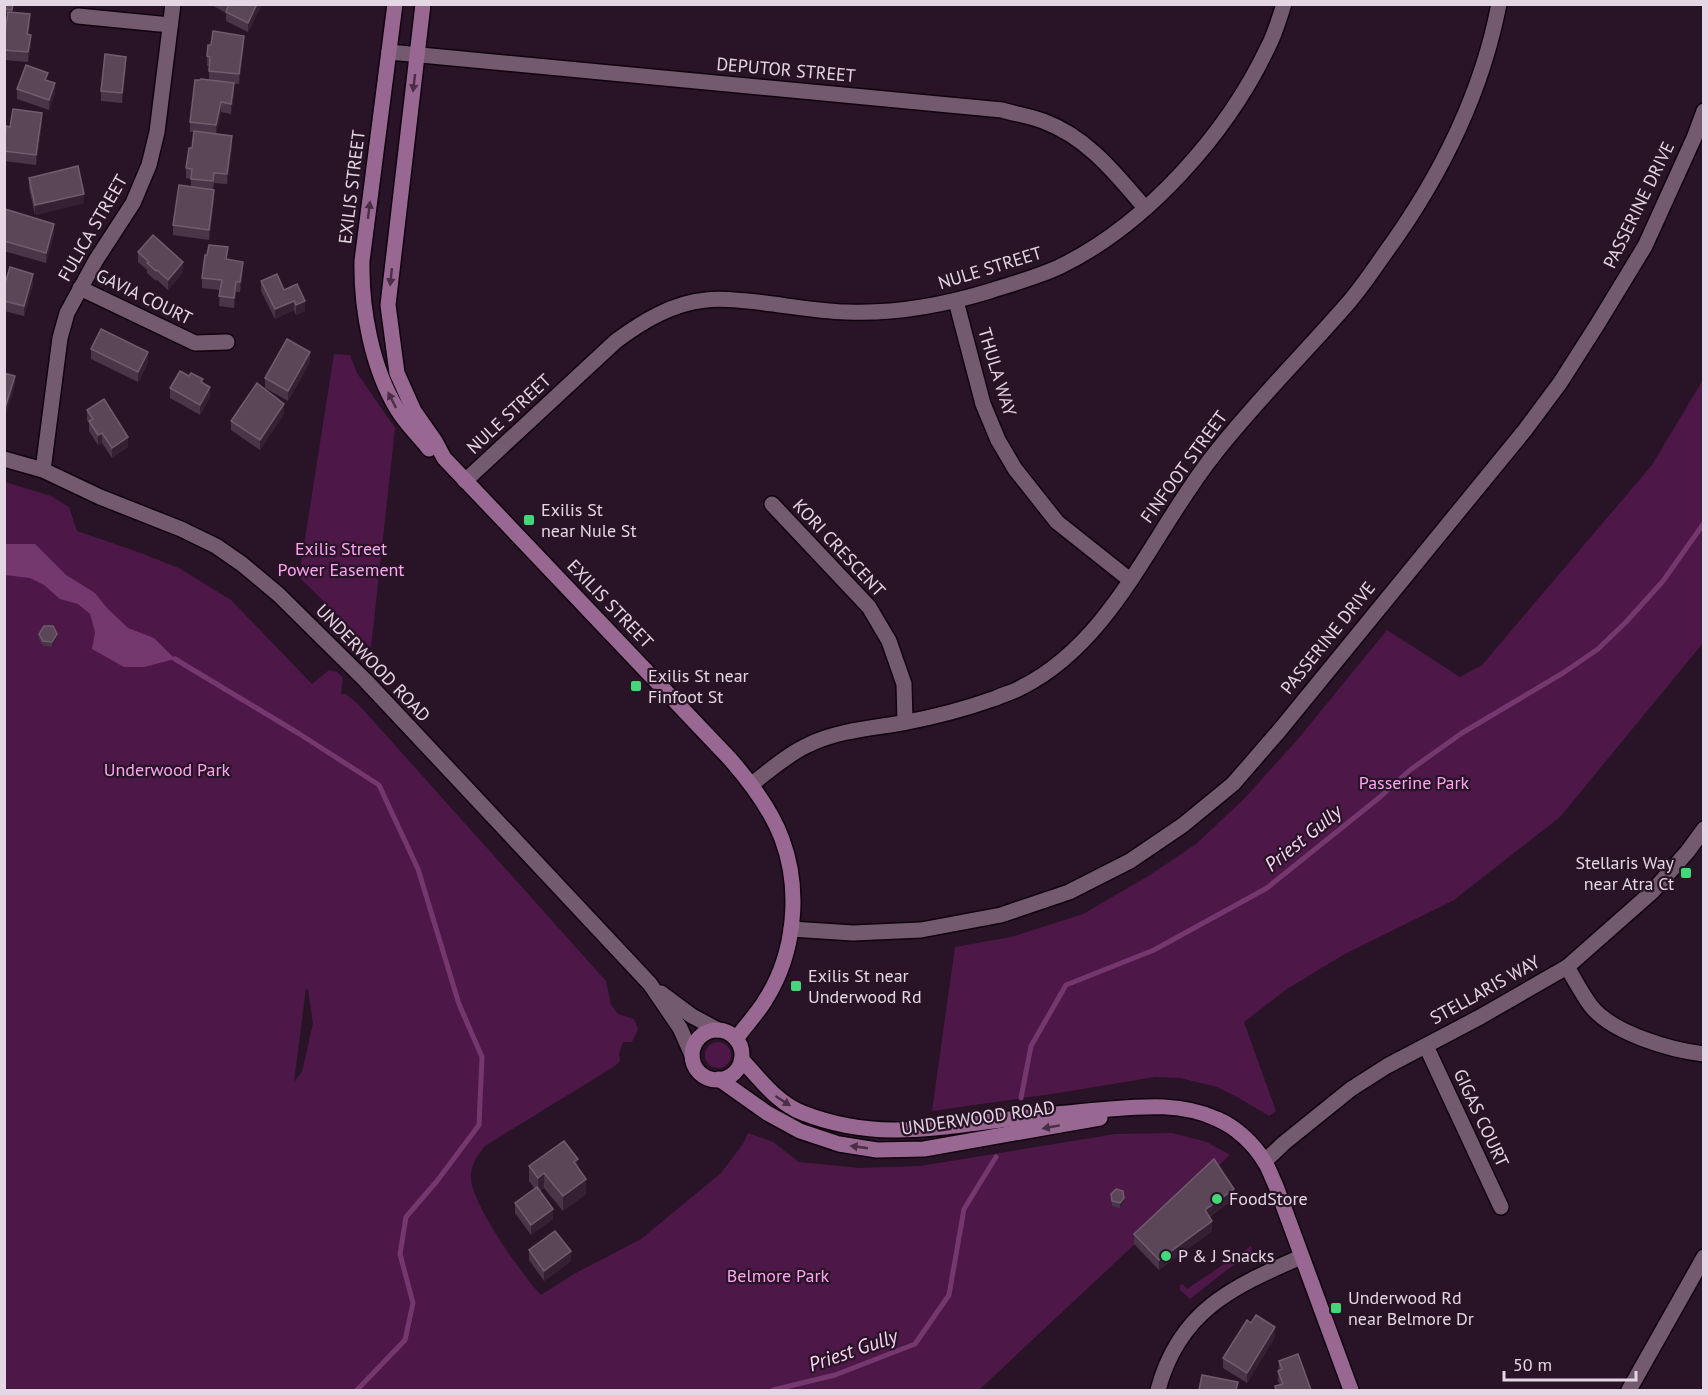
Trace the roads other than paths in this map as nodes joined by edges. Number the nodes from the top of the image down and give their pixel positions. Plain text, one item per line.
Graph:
1 (173, 4) edge
2 (395, 4) edge
3 (423, 4) edge
4 (1284, 4) edge
5 (1499, 4) edge
6 (78, 16) dead end
7 (170, 25) junction
8 (389, 52) junction
9 (417, 55) junction
10 (1704, 111) edge
11 (1145, 208) junction
12 (80, 288) junction
13 (956, 301) junction
14 (227, 342) dead end
15 (444, 458) junction
16 (4, 459) edge
17 (43, 470) junction
18 (465, 481) junction
19 (772, 504) dead end
20 (1130, 580) junction
21 (905, 722) junction
22 (752, 784) junction
23 (1704, 829) edge
24 (791, 929) junction
25 (1567, 967) junction
26 (650, 984) junction
27 (717, 1030) junction
28 (736, 1039) junction
29 (1426, 1046) junction
30 (1704, 1054) edge
31 (692, 1055) junction
32 (741, 1059) junction
33 (719, 1079) junction
34 (1150, 1106) junction
35 (1265, 1161) junction
36 (1501, 1207) dead end
37 (1301, 1257) junction
38 (1704, 1257) edge
39 (1158, 1390) edge
40 (1351, 1390) edge
41 (1629, 1390) edge

1 - 7 street, FULICA STREET
2 - 8 street, EXILIS STREET
3 - 9 street, EXILIS STREET
4 - 11 street, NULE STREET
5 - 20 street, FINFOOT STREET
6 - 7 street
7 - 12 street, FULICA STREET
8 - 9 street, DEPUTOR STREET
15 -> 8 street, EXILIS STREET
9 - 11 street, DEPUTOR STREET
9 -> 15 street, EXILIS STREET
10 - 24 street, PASSERINE DRIVE
11 - 13 street, NULE STREET
12 - 14 street, GAVIA COURT
12 - 17 street, FULICA STREET
13 - 18 street, NULE STREET
13 - 20 street, THULA WAY
15 - 18 street, EXILIS STREET
16 - 17 street, UNDERWOOD ROAD
17 - 26 street, UNDERWOOD ROAD
18 - 22 street, EXILIS STREET
19 - 21 street, KORI CRESCENT
20 - 21 street, FINFOOT STREET
21 - 22 street, FINFOOT STREET
22 - 24 street, EXILIS STREET
23 - 25 street, STELLARIS WAY
24 - 28 street, EXILIS STREET
25 - 29 street, STELLARIS WAY
25 - 30 street
26 - 27 street, UNDERWOOD ROAD
26 - 31 street, UNDERWOOD ROAD
27 - 28 street, UNDERWOOD ROAD
27 - 31 street
28 - 32 street, UNDERWOOD ROAD
29 - 35 street, STELLARIS WAY
29 - 36 street, GIGAS COURT
31 - 33 street, UNDERWOOD ROAD
32 - 33 street
32 -> 34 street, UNDERWOOD ROAD
34 -> 33 street, UNDERWOOD ROAD
34 - 35 street, UNDERWOOD ROAD
35 - 37 street, UNDERWOOD ROAD
37 - 39 street
37 - 40 street, UNDERWOOD ROAD
38 - 41 street

